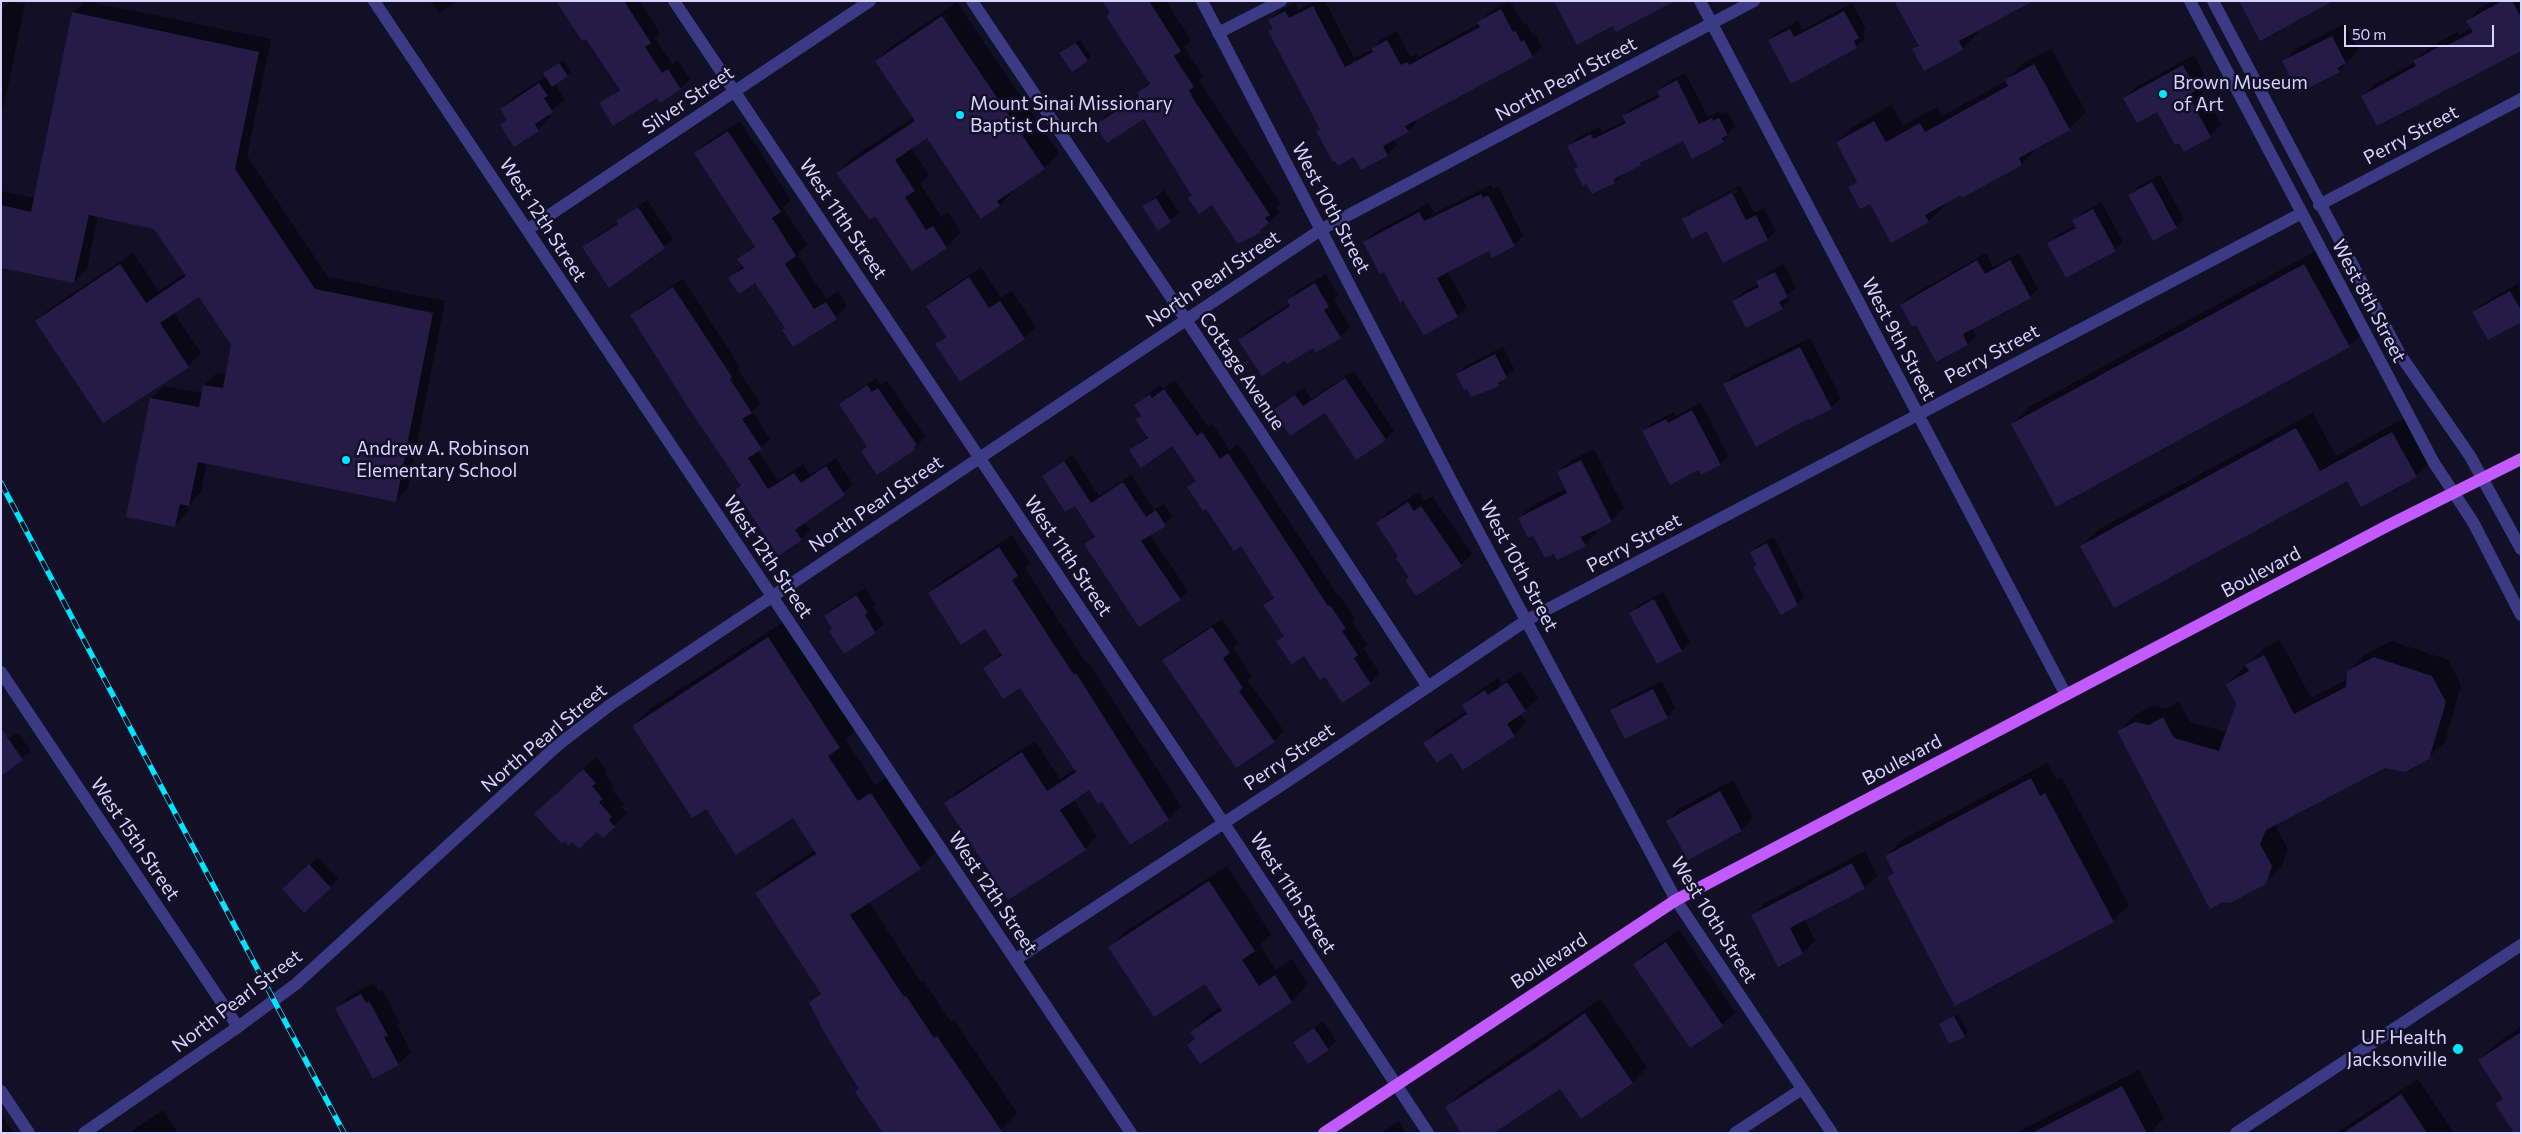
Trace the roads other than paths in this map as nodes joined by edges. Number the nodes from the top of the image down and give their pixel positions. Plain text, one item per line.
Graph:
1 (374, 1) edge
2 (674, 1) edge
3 (870, 1) edge
4 (972, 1) edge
5 (1202, 1) edge
6 (1281, 1) edge
7 (1700, 1) edge
8 (1754, 1) edge
9 (2190, 1) edge
10 (2213, 1) edge
11 (1712, 23) junction
12 (1218, 33) junction
13 (734, 91) junction
14 (2521, 99) edge
15 (2319, 205) junction
16 (2302, 213) junction
17 (1322, 229) junction
18 (527, 230) junction
19 (1186, 320) junction
20 (1918, 414) junction
21 (980, 458) junction
22 (2521, 459) edge
23 (2483, 478) junction
24 (2454, 492) junction
25 (2521, 549) edge
26 (772, 597) junction
27 (2521, 616) edge
28 (1527, 620) junction
29 (1, 672) edge
30 (1428, 688) junction
31 (2066, 696) junction
32 (1224, 822) junction
33 (1676, 900) junction
34 (2521, 945) edge
35 (1015, 960) junction
36 (238, 1027) junction
37 (1396, 1085) junction
38 (1802, 1089) junction
39 (1, 1091) edge
40 (29, 1133) edge
41 (84, 1133) edge
42 (1131, 1133) edge
43 (1324, 1133) edge
44 (1428, 1133) edge
45 (1735, 1133) edge
46 (1832, 1133) edge
47 (2236, 1133) edge

1 - 18 street, West 12th Street
2 - 13 street, West 11th Street
3 - 13 street, Silver Street
4 - 19 street, Cottage Avenue
5 - 12 street, West 10th Street
6 - 12 street
7 - 11 street, West 9th Street
8 - 11 street, North Pearl Street
9 - 16 street, West 8th Street
10 - 15 street, West 8th Street
11 - 17 street, North Pearl Street
11 - 20 street, West 9th Street
12 - 17 street, West 10th Street
13 - 18 street, Silver Street
13 - 21 street, West 11th Street
14 - 15 street, Perry Street
15 - 23 street, West 8th Street
16 - 20 street, Perry Street
16 - 24 street, West 8th Street
17 - 19 street, North Pearl Street
17 - 28 street, West 10th Street
18 - 26 street, West 12th Street
19 - 21 street, North Pearl Street
19 - 30 street, Cottage Avenue
20 - 28 street, Perry Street
20 - 31 street, West 9th Street
21 - 26 street, North Pearl Street
21 - 32 street, West 11th Street
22 - 23 main road, Boulevard
23 - 24 main road, Boulevard
23 - 25 street, West 8th Street
24 - 27 street, West 8th Street
24 - 31 main road, Boulevard
26 - 35 street, West 12th Street
26 - 36 street, North Pearl Street
28 - 30 street, Perry Street
28 - 33 street, West 10th Street
29 - 36 street, West 15th Street
30 - 32 street, Perry Street
31 - 33 main road, Boulevard
32 - 35 street, Perry Street
32 - 37 street, West 11th Street
33 - 37 main road, Boulevard
33 - 38 street, West 10th Street
34 - 47 street
35 - 42 street, West 12th Street
36 - 41 street, North Pearl Street
37 - 43 main road, Boulevard
37 - 44 street, West 11th Street
38 - 45 street
38 - 46 street, West 10th Street
39 - 40 street

